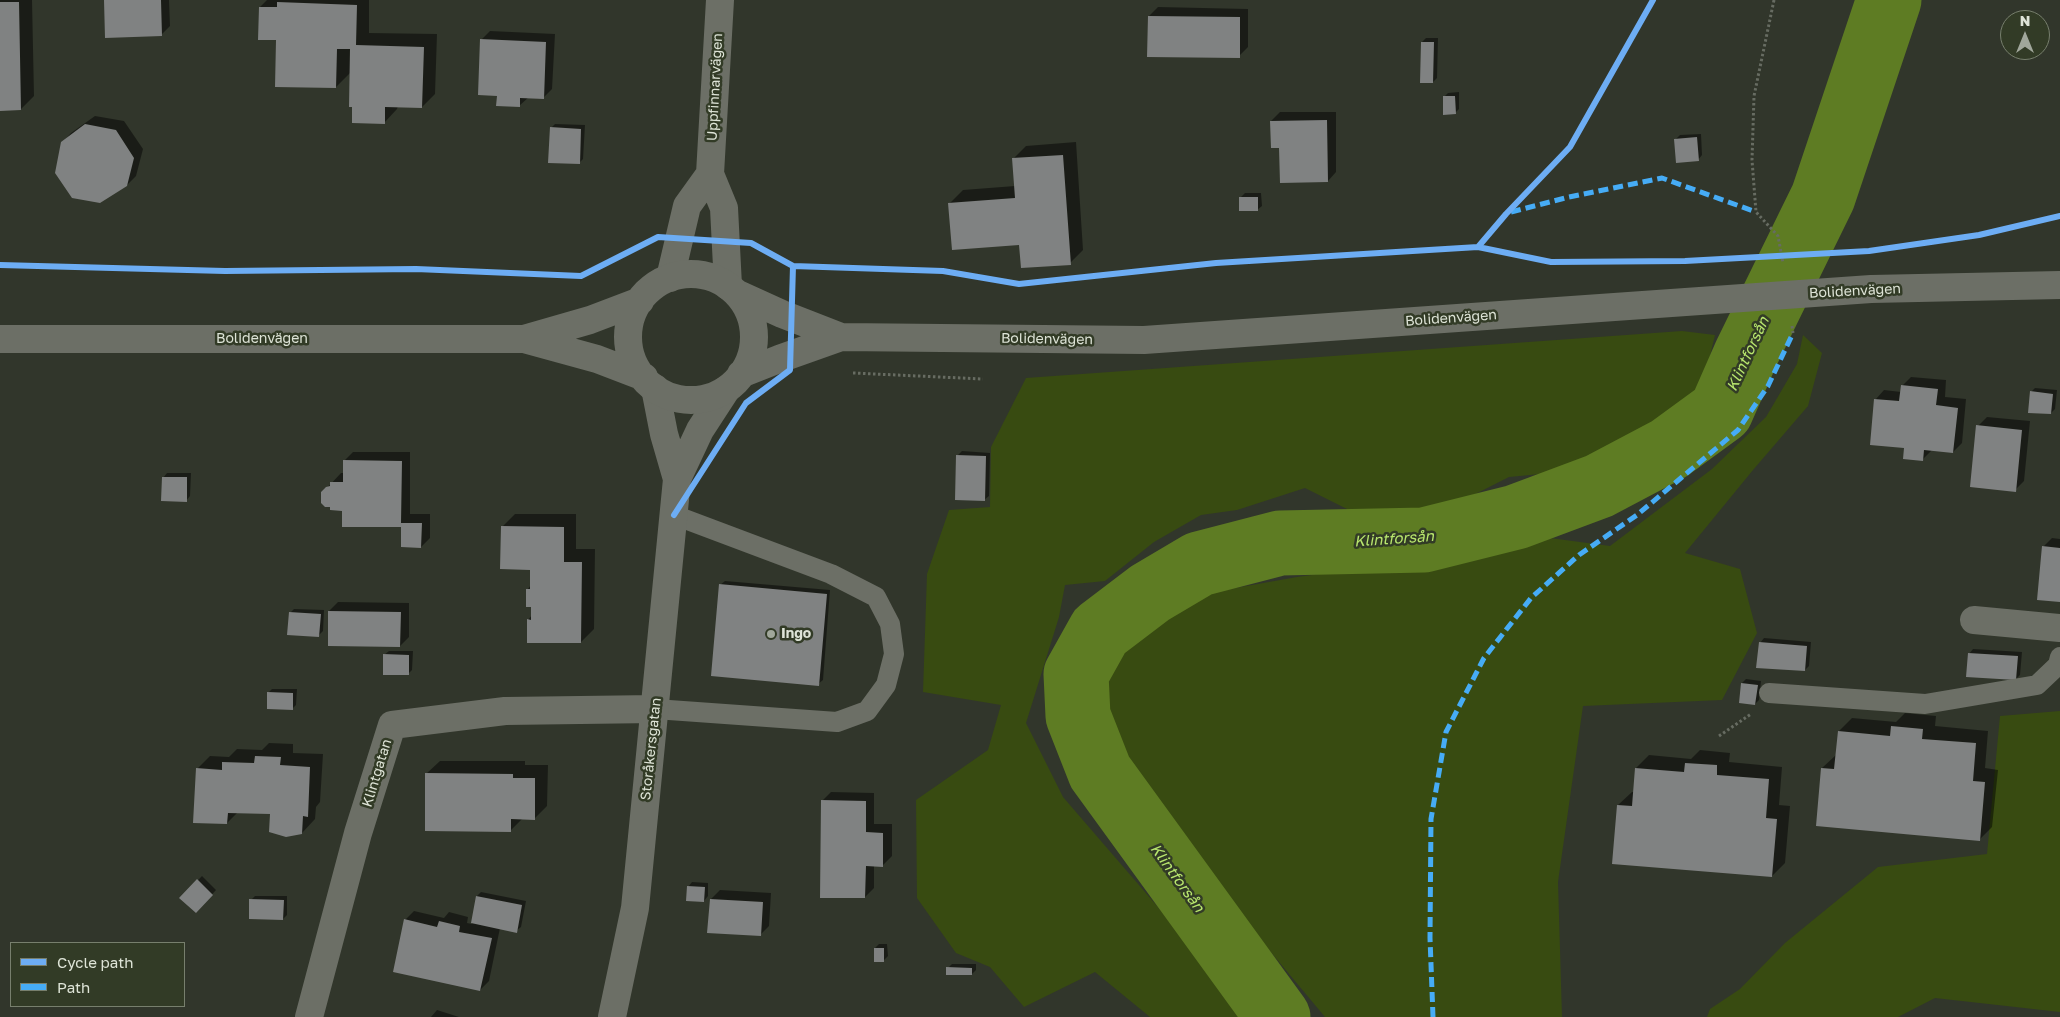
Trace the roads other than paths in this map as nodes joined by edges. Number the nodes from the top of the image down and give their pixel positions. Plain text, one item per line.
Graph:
1 (720, 0) edge
2 (710, 174) junction
3 (670, 278) junction
4 (2060, 285) edge
5 (733, 290) junction
6 (640, 301) junction
7 (841, 337) junction
8 (0, 339) edge
9 (524, 339) junction
10 (734, 382) junction
11 (650, 383) junction
12 (677, 479) junction
13 (674, 515) junction
14 (1974, 620) dead end
15 (2060, 628) edge
16 (2060, 657) edge
17 (1769, 693) dead end
18 (655, 709) junction
19 (309, 1017) edge
20 (614, 1017) edge

1 - 2 main road, Uppfinnarvägen
2 - 3 main road
2 - 5 main road, Uppfinnarvägen
3 - 5 main road, Bolidenvägen
3 - 6 main road, Bolidenvägen
4 - 7 main road, Bolidenvägen
5 - 7 main road, Bolidenvägen
5 - 10 main road
6 - 9 main road, Bolidenvägen
6 - 11 main road, Bolidenvägen
7 - 10 main road, Bolidenvägen
8 - 9 main road, Bolidenvägen
9 - 11 main road, Bolidenvägen
10 - 11 main road, Bolidenvägen
10 - 12 main road, Storåkersgatan
11 - 12 main road, Storåkersgatan
12 - 13 main road, Storåkersgatan
13 - 18 main road, Storåkersgatan
13 - 18 lane
14 - 15 main road
16 - 17 lane
18 - 19 main road, Klintgatan
18 - 20 main road, Storåkersgatan

